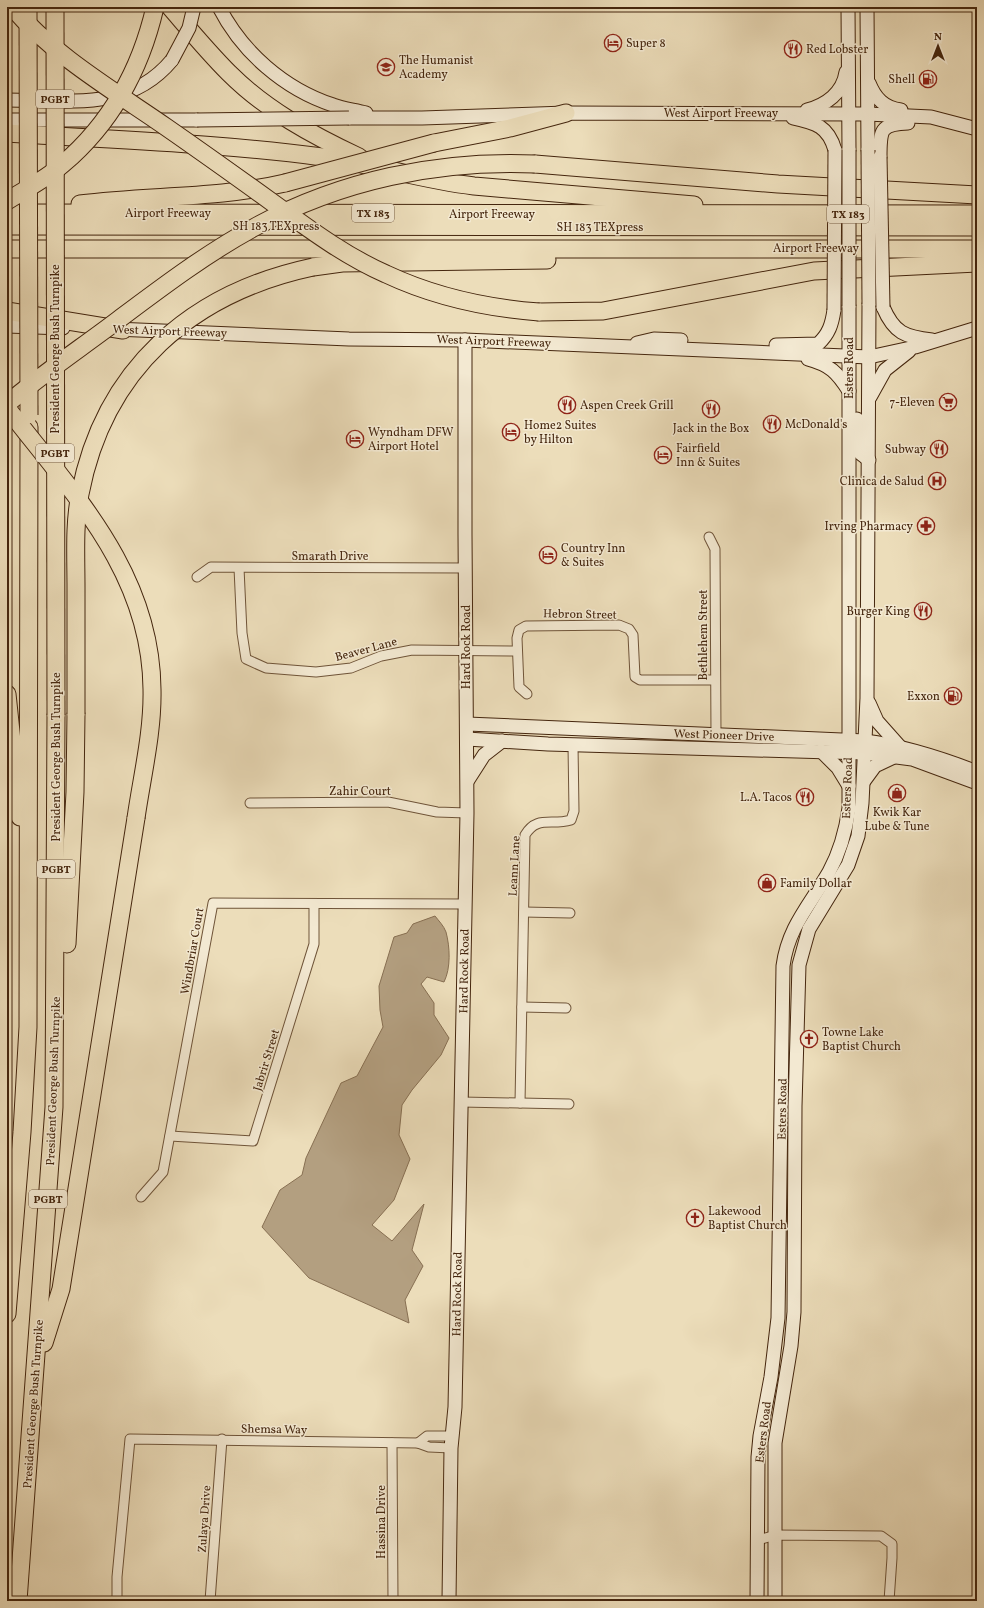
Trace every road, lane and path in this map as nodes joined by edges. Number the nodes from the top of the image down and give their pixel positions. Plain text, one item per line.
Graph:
1 (12, 7) edge
2 (28, 7) edge
3 (55, 7) edge
4 (155, 7) edge
5 (170, 7) edge
6 (194, 7) edge
7 (219, 7) edge
8 (848, 7) edge
9 (867, 7) edge
10 (849, 54) junction
11 (868, 79) junction
12 (7, 100) edge
13 (566, 113) junction
14 (769, 114) junction
15 (795, 114) junction
16 (849, 114) junction
17 (867, 114) junction
18 (931, 117) junction
19 (395, 119) junction
20 (7, 120) edge
21 (977, 129) edge
22 (7, 133) edge
23 (383, 168) junction
24 (977, 195) edge
25 (9, 213) edge
26 (739, 214) junction
27 (977, 214) edge
28 (977, 227) edge
29 (977, 235) edge
30 (7, 236) edge
31 (712, 248) junction
32 (7, 249) edge
33 (977, 249) edge
34 (977, 262) edge
35 (7, 311) edge
36 (7, 326) edge
37 (977, 328) edge
38 (123, 330) junction
39 (466, 340) junction
40 (938, 341) junction
41 (623, 347) junction
42 (915, 347) junction
43 (793, 354) junction
44 (849, 356) junction
45 (869, 356) junction
46 (849, 395) junction
47 (869, 399) junction
48 (7, 404) edge
49 (7, 408) edge
50 (849, 460) junction
51 (869, 460) junction
52 (849, 523) junction
53 (709, 537) dead end
54 (239, 568) junction
55 (465, 568) junction
56 (849, 576) junction
57 (868, 576) junction
58 (197, 577) dead end
59 (466, 650) junction
60 (517, 651) junction
61 (714, 680) junction
62 (7, 694) edge
63 (527, 694) dead end
64 (867, 698) junction
65 (466, 724) junction
66 (649, 731) junction
67 (716, 734) junction
68 (750, 736) junction
69 (467, 739) junction
70 (502, 741) junction
71 (573, 745) junction
72 (848, 746) junction
73 (865, 747) junction
74 (696, 748) junction
75 (821, 751) junction
76 (899, 752) junction
77 (977, 772) edge
78 (468, 780) junction
79 (863, 783) junction
80 (977, 783) edge
81 (849, 786) junction
82 (250, 803) dead end
83 (467, 813) junction
84 (29, 870) junction
85 (314, 904) junction
86 (466, 904) junction
87 (524, 912) junction
88 (570, 913) dead end
89 (783, 1000) junction
90 (797, 1000) junction
91 (522, 1007) junction
92 (566, 1008) dead end
93 (56, 1024) junction
94 (461, 1102) junction
95 (520, 1103) junction
96 (570, 1104) dead end
97 (788, 1128) junction
98 (170, 1136) junction
99 (141, 1197) dead end
100 (7, 1306) edge
101 (7, 1311) edge
102 (7, 1314) edge
103 (35, 1374) junction
104 (222, 1439) junction
105 (452, 1442) junction
106 (392, 1443) junction
107 (758, 1527) junction
108 (776, 1535) junction
109 (758, 1540) junction
110 (22, 1548) junction
111 (18, 1601) edge
112 (30, 1601) edge
113 (117, 1601) edge
114 (210, 1601) edge
115 (393, 1601) edge
116 (449, 1601) edge
117 (757, 1601) edge
118 (775, 1601) edge
119 (888, 1601) edge

1 - 34 highway, bridge
2 - 84 highway, PGBT, bridge
3 - 93 highway, President George Bush Turnpike / PGBT, bridge
4 - 25 highway, bridge
5 - 23 highway
6 - 12 main road, bridge
7 - 19 main road
8 - 10 main road, Esters Road
9 - 11 main road, Esters Road
10 - 15 main road
10 - 16 main road, Esters Road
11 - 17 main road, Esters Road
11 - 18 main road
13 - 14 main road, West Airport Freeway
13 - 19 main road, West Airport Freeway
13 - 25 highway, bridge
14 - 15 main road, West Airport Freeway
14 - 41 main road, bridge
15 - 16 main road, West Airport Freeway
16 - 17 main road, West Airport Freeway
16 - 44 main road, Esters Road, bridge
17 - 18 main road, West Airport Freeway
17 - 45 main road, Esters Road, bridge
18 - 21 main road, West Airport Freeway
18 - 40 main road, bridge
19 - 20 main road, West Airport Freeway, bridge
22 - 23 highway
23 - 26 highway
24 - 48 highway, bridge
25 - 26 highway, Airport Freeway / TX 183
25 - 28 highway, SH 183 TEXpress
26 - 27 highway, Airport Freeway / TX 183
29 - 30 highway, SH 183 TEXpress
31 - 32 highway, Airport Freeway
31 - 33 highway, Airport Freeway
31 - 93 highway, bridge
35 - 38 highway
36 - 38 main road, West Airport Freeway
37 - 40 main road, West Airport Freeway
38 - 39 main road, West Airport Freeway
39 - 41 main road, West Airport Freeway
39 - 55 main road, Hard Rock Road
40 - 42 main road, West Airport Freeway
41 - 43 main road, West Airport Freeway
42 - 45 main road, West Airport Freeway
42 - 47 main road
43 - 44 main road, West Airport Freeway
43 - 46 main road
44 - 45 main road, West Airport Freeway
44 - 46 main road, Esters Road
45 - 47 main road, Esters Road
46 - 50 main road, Esters Road
46 - 51 main road
47 - 51 main road, Esters Road
49 - 103 highway, bridge
50 - 51 main road
50 - 52 main road, Esters Road
51 - 57 main road, Esters Road
52 - 56 main road, Esters Road
52 - 57 main road
53 - 61 street, Bethlehem Street
54 - 55 street, Smarath Drive
54 - 58 street, Smarath Drive
54 - 59 street, Beaver Lane
55 - 59 main road, Hard Rock Road
56 - 57 main road
56 - 72 main road, Esters Road
57 - 64 main road, Esters Road
59 - 60 street
59 - 65 main road, Hard Rock Road
60 - 61 street, Hebron Street
60 - 63 street, Hebron Street
61 - 67 street, Bethlehem Street
62 - 84 highway
64 - 73 main road, Esters Road
64 - 76 main road
65 - 66 main road, West Pioneer Drive
65 - 69 main road, Hard Rock Road
66 - 67 main road, West Pioneer Drive
66 - 71 main road
67 - 68 main road, West Pioneer Drive
68 - 72 main road, West Pioneer Drive
68 - 74 main road
69 - 70 main road, West Pioneer Drive
69 - 78 main road, Hard Rock Road
70 - 71 main road, West Pioneer Drive
70 - 78 main road
71 - 74 main road, West Pioneer Drive
71 - 87 street, Leann Lane
72 - 73 main road, West Pioneer Drive
72 - 75 main road, West Pioneer Drive
72 - 81 main road, Esters Road
73 - 76 main road, West Pioneer Drive
73 - 79 main road, Esters Road
74 - 75 main road, West Pioneer Drive
75 - 81 main road
76 - 77 main road, West Pioneer Drive
76 - 79 main road
76 - 80 main road, West Pioneer Drive
78 - 83 main road, Hard Rock Road
79 - 90 main road, Esters Road
81 - 89 main road, Esters Road
82 - 83 street, Zahir Court
83 - 86 main road, Hard Rock Road
84 - 101 highway, PGBT
85 - 86 street, Windbriar Court
85 - 98 street, Jabrir Street
85 - 98 street, Windbriar Court
86 - 94 main road, Hard Rock Road
87 - 88 street
87 - 91 street, Leann Lane
89 - 90 main road
89 - 97 main road, Esters Road
90 - 97 main road, Esters Road
91 - 92 street
91 - 95 street, Leann Lane
93 - 103 highway, President George Bush Turnpike / PGBT
94 - 95 street
94 - 105 main road, Hard Rock Road
95 - 96 street
97 - 107 main road, Esters Road
97 - 108 main road, Esters Road
98 - 99 street, Windbriar Court
100 - 101 highway
101 - 102 highway, PGBT
103 - 110 highway, President George Bush Turnpike / PGBT
104 - 106 street, Shemsa Way
104 - 113 street, Shemsa Way
104 - 114 street, Zulaya Drive
105 - 106 street, Shemsa Way
105 - 116 main road, Hard Rock Road
106 - 115 street, Hassina Drive
107 - 108 street
107 - 109 main road, Esters Road
108 - 109 street
108 - 118 main road, Esters Road
108 - 119 street
109 - 117 main road, Esters Road
110 - 111 highway, President George Bush Turnpike / PGBT
110 - 112 highway

